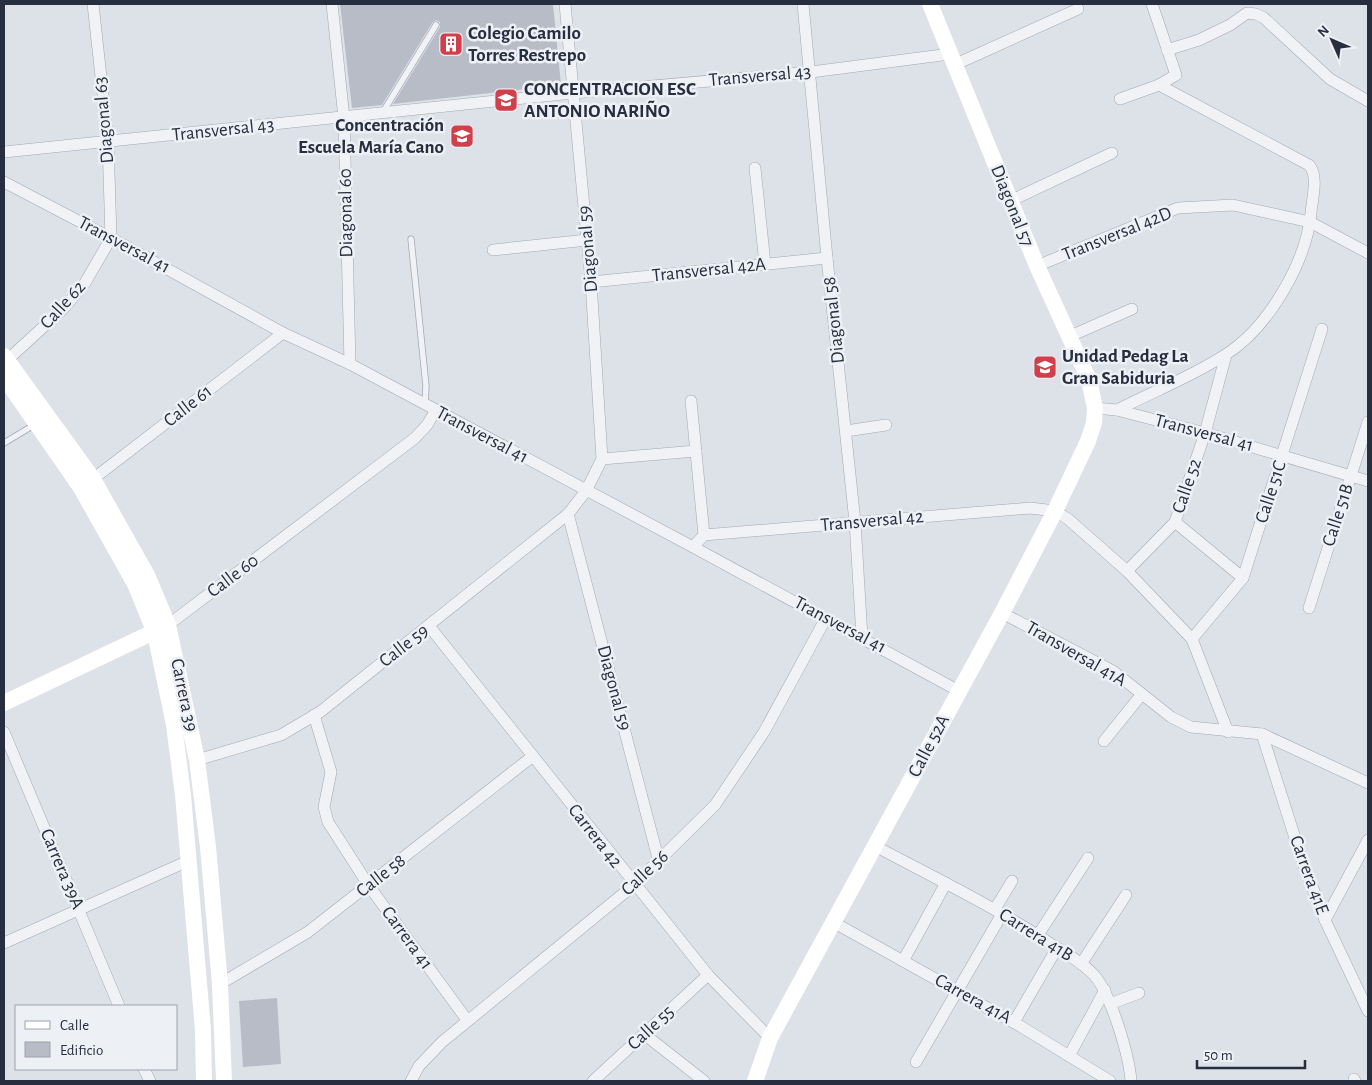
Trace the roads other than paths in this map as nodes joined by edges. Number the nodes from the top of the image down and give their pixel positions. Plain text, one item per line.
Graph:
1 (93, 4) edge
2 (332, 4) edge
3 (565, 4) edge
4 (803, 4) edge
5 (930, 4) edge
6 (1152, 4) edge
7 (1078, 9) dead end
8 (436, 26) dead end
9 (1167, 50) junction
10 (952, 59) junction
11 (810, 72) junction
12 (1159, 85) junction
13 (573, 93) junction
14 (1120, 99) dead end
15 (1368, 101) edge
16 (382, 114) junction
17 (344, 118) junction
18 (108, 141) junction
19 (4, 152) edge
20 (1112, 153) dead end
21 (754, 168) dead end
22 (4, 182) edge
23 (1010, 201) junction
24 (1310, 222) junction
25 (111, 238) junction
26 (411, 239) dead end
27 (587, 240) junction
28 (493, 250) dead end
29 (1368, 253) edge
30 (827, 258) junction
31 (765, 264) junction
32 (1037, 266) junction
33 (591, 282) junction
34 (1132, 309) dead end
35 (1322, 329) dead end
36 (283, 333) junction
37 (1068, 336) junction
38 (1226, 355) junction
39 (5, 360) edge
40 (350, 364) junction
41 (4, 377) edge
42 (691, 401) dead end
43 (425, 404) junction
44 (1095, 408) junction
45 (436, 410) junction
46 (1117, 410) junction
47 (1368, 422) edge
48 (38, 423) junction
49 (886, 425) dead end
50 (846, 431) junction
51 (1205, 433) junction
52 (4, 443) edge
53 (696, 451) junction
54 (1283, 455) junction
55 (602, 459) junction
56 (1351, 476) junction
57 (93, 480) junction
58 (1368, 481) edge
59 (586, 491) junction
60 (1055, 511) junction
61 (568, 514) junction
62 (856, 522) junction
63 (1175, 522) junction
64 (704, 535) junction
65 (693, 547) junction
66 (1127, 572) junction
67 (1243, 578) junction
68 (1309, 608) dead end
69 (1002, 613) junction
70 (826, 618) junction
71 (429, 626) junction
72 (161, 629) junction
73 (862, 637) junction
74 (1192, 639) junction
75 (959, 691) junction
76 (1142, 694) junction
77 (4, 703) edge
78 (314, 715) junction
79 (4, 732) edge
80 (1228, 732) junction
81 (1262, 734) junction
82 (1104, 741) dead end
83 (533, 756) junction
84 (197, 760) junction
85 (1368, 783) edge
86 (875, 846) junction
87 (1368, 847) edge
88 (1088, 858) dead end
89 (188, 861) junction
90 (659, 862) junction
91 (1012, 881) dead end
92 (946, 884) junction
93 (634, 885) junction
94 (369, 886) junction
95 (1126, 895) dead end
96 (80, 909) junction
97 (999, 912) junction
98 (1325, 920) junction
99 (833, 922) junction
100 (1038, 936) junction
101 (4, 943) edge
102 (1057, 948) junction
103 (903, 960) junction
104 (1081, 964) junction
105 (708, 975) junction
106 (220, 984) junction
107 (1105, 990) junction
108 (958, 991) junction
109 (1139, 993) dead end
110 (1110, 1004) junction
111 (119, 1005) edge
112 (1368, 1011) edge
113 (467, 1020) junction
114 (1014, 1022) junction
115 (644, 1034) junction
116 (770, 1038) junction
117 (1070, 1056) junction
118 (916, 1062) dead end
119 (697, 1079) edge
120 (204, 1081) edge
121 (224, 1081) edge
122 (411, 1081) edge
123 (593, 1081) edge
124 (754, 1081) edge
125 (1110, 1081) edge
126 (1130, 1081) edge

1 - 18 street, Diagonal 63
2 - 17 street, Diagonal 60
3 - 13 street, Diagonal 59
4 - 11 street, Diagonal 58
5 - 10 main road, Diagonal 57
6 - 9 street
7 - 10 street, Transversal 43
8 - 16 lane
9 - 12 street
9 - 15 street
10 - 11 street, Transversal 43
10 - 23 main road, Diagonal 57
11 - 13 street, Transversal 43
11 - 30 street, Diagonal 58
12 - 14 street
12 - 24 street
13 - 16 street, Transversal 43
13 - 27 street, Diagonal 59
16 - 17 street, Transversal 43
17 - 18 street, Transversal 43
17 - 40 street, Diagonal 60
18 - 19 street, Transversal 43
18 - 25 street, Diagonal 63
20 - 23 street
21 - 31 street
22 - 25 street, Transversal 41
23 - 32 main road, Diagonal 57
24 - 29 street, Transversal 42D
24 - 32 street, Transversal 42D
24 - 38 street
25 - 36 street, Transversal 41
25 - 39 street, Calle 62
26 - 43 lane
27 - 28 street
27 - 33 street, Diagonal 59
30 - 31 street, Transversal 42A
30 - 50 street, Diagonal 58
31 - 33 street, Transversal 42A
32 - 37 main road, Diagonal 57
33 - 55 street, Diagonal 59
34 - 37 street
35 - 54 street, Calle 51C
36 - 40 street, Transversal 41
36 - 57 street, Calle 61
37 - 44 main road, Diagonal 57
38 - 46 street
38 - 51 street, Calle 52
39 - 57 main road, Carrera 39
40 - 43 street, Transversal 41
41 - 48 main road, Carrera 39
42 - 53 street
43 - 45 street, Transversal 41
44 - 46 street, Transversal 41
44 - 60 main road, Calle 52A
45 - 59 street, Transversal 41
45 - 72 street, Calle 60
46 - 51 street, Transversal 41
47 - 56 street, Calle 51B
48 - 52 lane
48 - 72 main road, Carrera 39
49 - 50 street
50 - 62 street, Diagonal 58
51 - 54 street, Transversal 41
51 - 63 street, Calle 52
53 - 55 street
53 - 64 street
54 - 56 street, Transversal 41
54 - 67 street, Calle 51C
55 - 59 street
56 - 58 street, Transversal 41
56 - 68 street, Calle 51B
57 - 72 main road, Carrera 39
59 - 61 street, Calle 59
59 - 65 street, Transversal 41
60 - 62 street, Transversal 42
60 - 66 street
60 - 69 main road, Calle 52A
61 - 71 street, Calle 59
61 - 90 street, Diagonal 59
62 - 64 street, Transversal 42
62 - 73 street, Diagonal 58
63 - 66 street, Calle 52
63 - 67 street
64 - 65 street
65 - 70 street, Transversal 41
66 - 74 street
67 - 74 street, Calle 51C
69 - 75 main road, Calle 52A
69 - 76 street, Transversal 41A
70 - 73 street, Transversal 41
70 - 90 street, Calle 56
71 - 78 street, Calle 59
71 - 83 street, Carrera 42
72 - 77 main road, Calle 60
72 - 84 main road, Carrera 39
72 - 89 main road, Carrera 39
73 - 75 street, Transversal 41
74 - 80 street
75 - 86 main road, Calle 52A
76 - 80 street, Transversal 41A
76 - 82 street
78 - 84 street, Calle 59
78 - 94 street, Carrera 41
79 - 96 street, Carrera 39A
80 - 81 street, Transversal 41A
81 - 85 street, Transversal 41A
81 - 98 street, Carrera 41E
83 - 93 street, Carrera 42
83 - 94 street, Calle 58
84 - 106 main road, Carrera 39
86 - 92 street, Carrera 41B
86 - 99 main road, Calle 52A
87 - 98 street
88 - 100 street
89 - 96 street
89 - 120 main road, Carrera 39
90 - 93 street, Calle 56
91 - 97 street
92 - 97 street, Carrera 41B
92 - 103 street
93 - 105 street, Carrera 42
93 - 113 street, Calle 56
94 - 106 street, Calle 58
94 - 113 street, Carrera 41
95 - 104 street
96 - 101 street
96 - 111 street, Carrera 39A
97 - 100 street, Carrera 41B
97 - 108 street
98 - 112 street, Carrera 41E
99 - 103 street, Carrera 41A
99 - 116 main road, Calle 52A
100 - 102 street, Carrera 41B
102 - 104 street, Carrera 41B
102 - 114 street
103 - 108 street, Carrera 41A
104 - 107 street, Carrera 41B
105 - 115 street, Calle 55
105 - 116 street, Carrera 42
106 - 121 main road, Carrera 39
107 - 110 street, Carrera 41B
107 - 117 street
108 - 114 street, Carrera 41A
108 - 118 street
109 - 110 street
110 - 126 street, Carrera 41B
113 - 122 street, Calle 56
114 - 117 street, Carrera 41A
115 - 119 street
115 - 123 street, Calle 55
116 - 124 main road, Calle 52A
117 - 125 street, Carrera 41A

